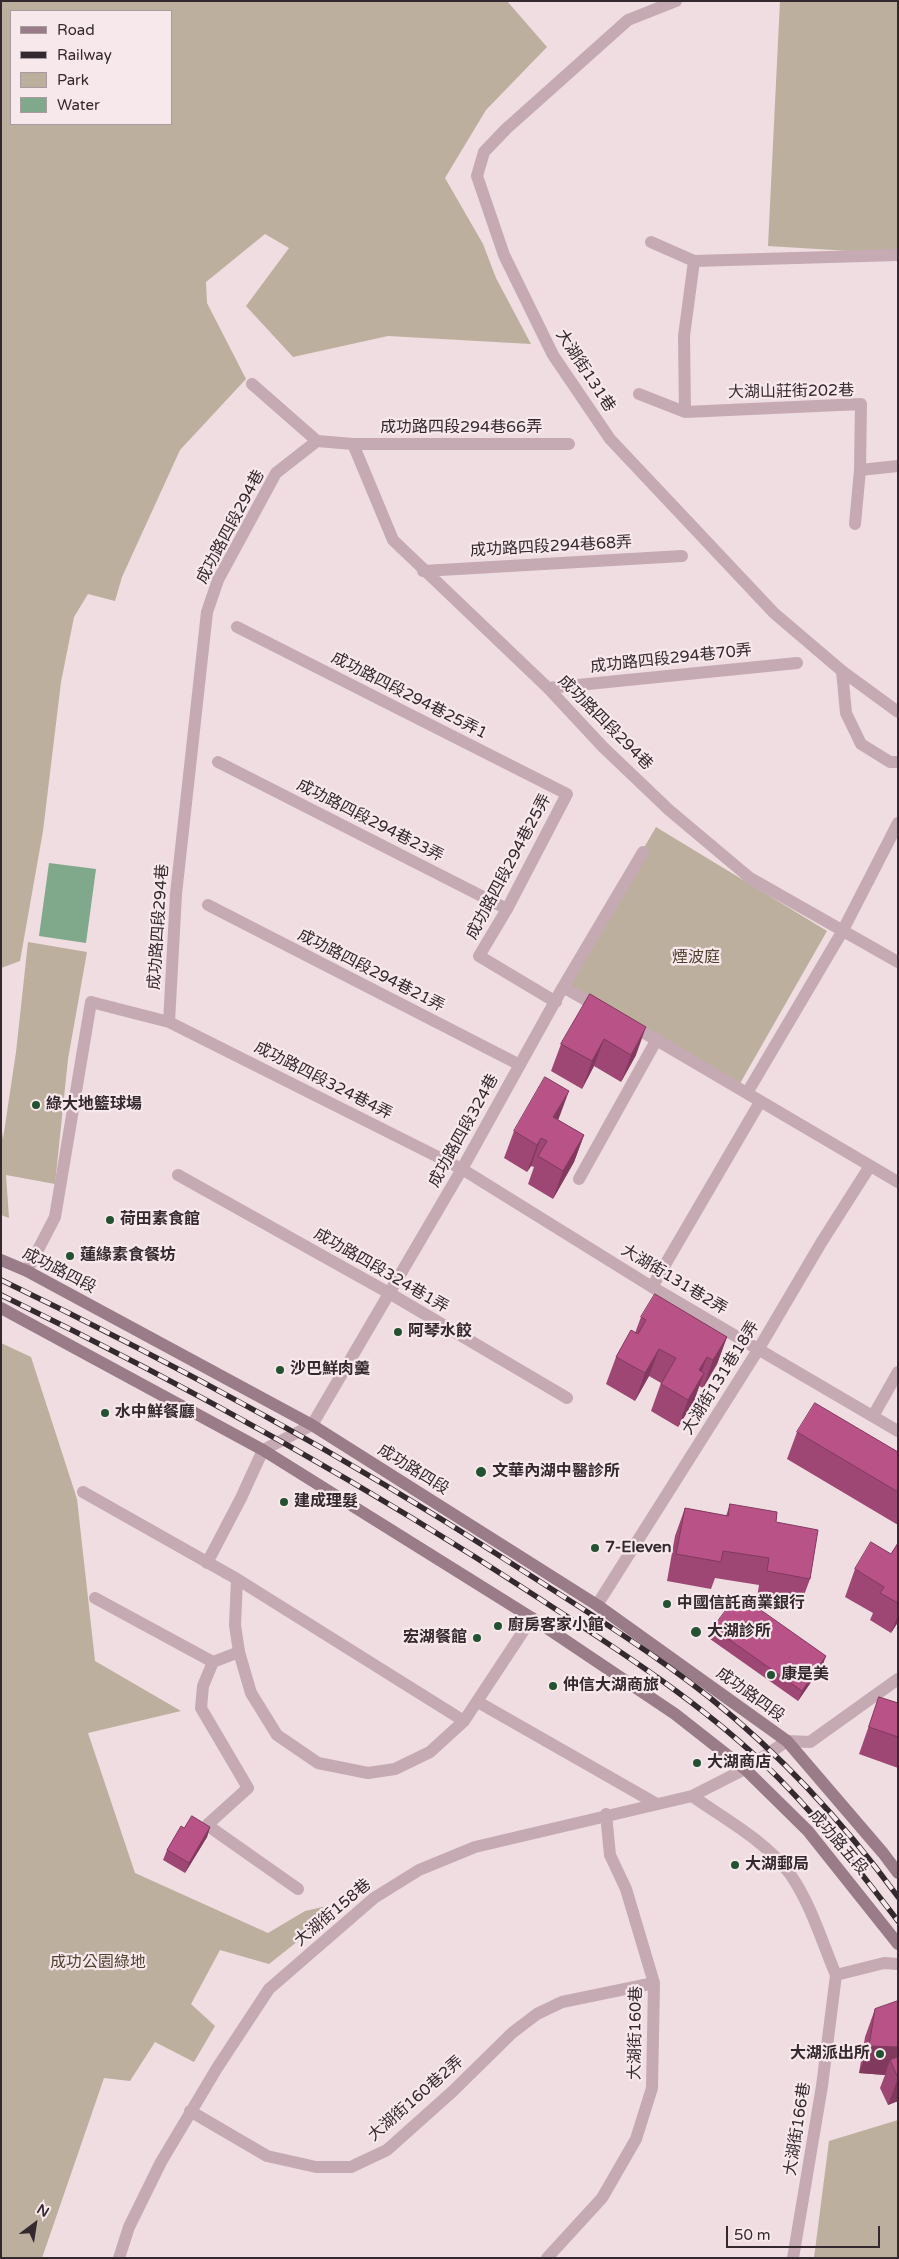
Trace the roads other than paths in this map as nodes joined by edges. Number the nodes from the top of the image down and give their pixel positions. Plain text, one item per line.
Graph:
1 (676, 1) edge
2 (651, 242) dead end
3 (898, 255) edge
4 (694, 261) junction
5 (252, 384) dead end
6 (639, 394) dead end
7 (685, 412) junction
8 (317, 441) junction
9 (353, 444) junction
10 (569, 444) dead end
11 (898, 466) edge
12 (860, 470) junction
13 (856, 524) dead end
14 (682, 556) dead end
15 (423, 571) junction
16 (237, 627) dead end
17 (797, 663) dead end
18 (842, 671) junction
19 (548, 688) junction
20 (898, 712) edge
21 (218, 762) dead end
22 (898, 762) edge
23 (567, 794) joint
24 (898, 823) edge
25 (643, 852) dead end
26 (208, 906) dead end
27 (507, 909) junction
28 (842, 932) junction
29 (898, 962) edge
30 (563, 988) junction
31 (556, 1002) junction
32 (170, 1022) junction
33 (656, 1039) junction
34 (520, 1065) junction
35 (747, 1093) junction
36 (760, 1102) junction
37 (870, 1166) junction
38 (462, 1170) junction
39 (178, 1175) dead end
40 (579, 1179) dead end
41 (898, 1182) edge
42 (1, 1260) edge
43 (27, 1272) junction
44 (652, 1287) junction
45 (389, 1293) junction
46 (1, 1308) edge
47 (758, 1350) junction
48 (898, 1372) edge
49 (567, 1398) dead end
50 (873, 1416) junction
51 (312, 1425) junction
52 (898, 1431) edge
53 (263, 1450) junction
54 (83, 1492) dead end
55 (206, 1563) junction
56 (237, 1579) junction
57 (95, 1598) dead end
58 (597, 1606) junction
59 (532, 1618) junction
60 (239, 1652) junction
61 (213, 1662) junction
62 (898, 1679) edge
63 (478, 1702) junction
64 (464, 1721) junction
65 (787, 1741) junction
66 (746, 1769) junction
67 (692, 1796) junction
68 (655, 1803) junction
69 (606, 1814) junction
70 (898, 1873) edge
71 (298, 1889) dead end
72 (898, 1944) edge
73 (898, 1964) edge
74 (836, 1975) junction
75 (654, 1983) junction
76 (190, 2111) junction
77 (119, 2258) edge
78 (547, 2258) edge
79 (793, 2258) edge

1 - 18 street, 大湖街131巷
2 - 4 street
3 - 4 street
4 - 7 street
5 - 8 street
6 - 7 street, 大湖山莊街202巷
7 - 12 street, 大湖山莊街202巷
8 - 9 street
8 - 32 street, 成功路四段294巷
9 - 10 street, 成功路四段294巷66弄
9 - 15 street, 成功路四段294巷
11 - 12 street
12 - 13 street, 大湖山莊街202巷
14 - 15 street, 成功路四段294巷68弄
15 - 19 street, 成功路四段294巷
16 - 23 street, 成功路四段294巷25弄1
17 - 19 street, 成功路四段294巷70弄
18 - 20 street, 大湖街131巷
18 - 22 street
19 - 28 street, 成功路四段294巷
21 - 27 street, 成功路四段294巷23弄
23 - 27 street, 成功路四段294巷25弄
24 - 28 street
25 - 30 street, 成功路四段324巷
26 - 34 street, 成功路四段294巷21弄
27 - 31 street, 成功路四段294巷25弄
28 - 29 street, 成功路四段294巷
28 - 35 street
30 - 31 street, 成功路四段324巷
30 - 33 street
31 - 34 street, 成功路四段324巷
32 - 38 street, 成功路四段324巷4弄
32 - 43 street
33 - 35 street
33 - 40 street
34 - 38 street, 成功路四段324巷
35 - 36 street
36 - 37 street
36 - 44 street
37 - 41 street
37 - 47 street, 大湖街131巷18弄
38 - 44 street, 大湖街131巷2弄
38 - 45 street, 成功路四段324巷
39 - 45 street, 成功路四段324巷1弄
42 - 43 main road, 成功路四段
43 - 51 main road, 成功路四段
44 - 47 street, 大湖街131巷2弄
45 - 49 street, 成功路四段324巷1弄
45 - 51 street, 成功路四段324巷
46 - 53 main road
47 - 50 street, 大湖街131巷2弄
47 - 58 street, 大湖街131巷18弄
48 - 50 street
50 - 52 street, 大湖街131巷2弄
51 - 53 street
51 - 58 main road, 成功路四段
53 - 55 street
53 - 59 main road
54 - 55 street
55 - 56 street
56 - 60 street
56 - 64 street
57 - 61 street
58 - 65 main road, 成功路四段
59 - 63 street
59 - 66 main road
60 - 61 street
60 - 64 street
61 - 71 street
62 - 65 street
63 - 64 street
63 - 68 street
65 - 66 street
65 - 70 main road, 成功路五段
66 - 67 street, 大湖街158巷
66 - 72 main road, 成功路五段
67 - 68 street, 大湖街158巷
67 - 74 street
68 - 69 street, 大湖街158巷
69 - 75 street, 大湖街160巷
69 - 76 street, 大湖街158巷
73 - 74 street
74 - 79 street, 大湖街166巷
75 - 76 street, 大湖街160巷2弄
75 - 78 street, 大湖街160巷
76 - 77 street, 大湖街158巷

